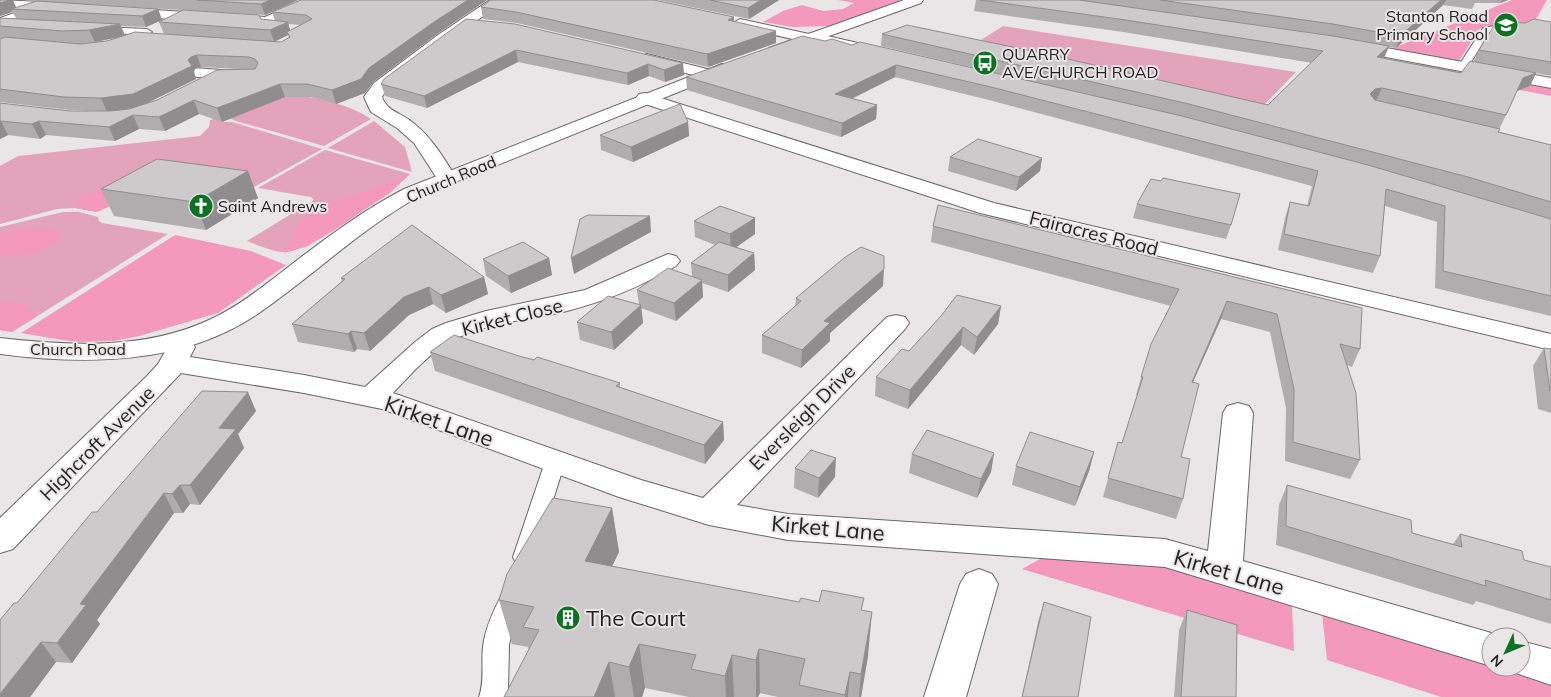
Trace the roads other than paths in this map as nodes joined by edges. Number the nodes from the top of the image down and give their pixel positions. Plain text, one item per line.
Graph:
1 (61, 0) edge
2 (314, 0) edge
3 (499, 0) edge
4 (916, 0) edge
5 (0, 3) edge
6 (170, 3) dead end
7 (44, 6) junction
8 (80, 8) edge
9 (108, 11) edge
10 (144, 13) junction
11 (186, 16) junction
12 (730, 21) edge
13 (0, 22) edge
14 (464, 23) junction
15 (20, 25) edge
16 (490, 25) edge
17 (88, 29) edge
18 (1522, 31) edge
19 (146, 36) junction
20 (812, 38) junction
21 (1329, 42) edge
22 (112, 46) edge
23 (882, 52) edge
24 (628, 54) edge
25 (1463, 67) junction
26 (194, 73) edge
27 (709, 74) junction
28 (220, 75) junction
29 (253, 77) edge
30 (1551, 84) edge
31 (188, 91) edge
32 (645, 98) junction
33 (447, 178) junction
34 (668, 261) dead end
35 (896, 322) dead end
36 (1551, 342) edge
37 (0, 346) edge
38 (175, 351) junction
39 (371, 398) junction
40 (1238, 412) dead end
41 (555, 462) junction
42 (709, 512) junction
43 (0, 540) edge
44 (1224, 570) junction
45 (979, 584) dead end
46 (1481, 646) edge
47 (1531, 661) edge
48 (1551, 667) edge
49 (492, 697) edge
50 (945, 697) edge

1 - 7 street
2 - 11 street
3 - 14 street
4 - 20 street, Church Road
5 - 7 street
6 - 10 street
7 - 8 street
7 - 13 lane
9 - 10 street
10 - 11 street
11 - 19 street
12 - 20 street
13 - 15 lane
14 - 16 street
14 - 33 street
17 - 19 lane
18 - 25 lane
19 - 22 street
20 - 23 street
20 - 27 street, Church Road
21 - 25 street
24 - 27 street
25 - 30 street
26 - 28 street
27 - 32 street, Church Road
28 - 29 street
28 - 31 street
32 - 33 street, Church Road
32 - 36 street, Fairacres Road
33 - 38 street, Church Road
34 - 39 street, Kirket Close
35 - 42 street, Eversleigh Drive
37 - 38 street, Church Road
38 - 39 street, Kirket Lane
38 - 43 street, Highcroft Avenue
39 - 41 street, Kirket Lane
40 - 44 street
41 - 42 street, Kirket Lane
41 - 49 lane
42 - 44 street, Kirket Lane
44 - 46 street, Kirket Lane
45 - 50 street
47 - 48 street

